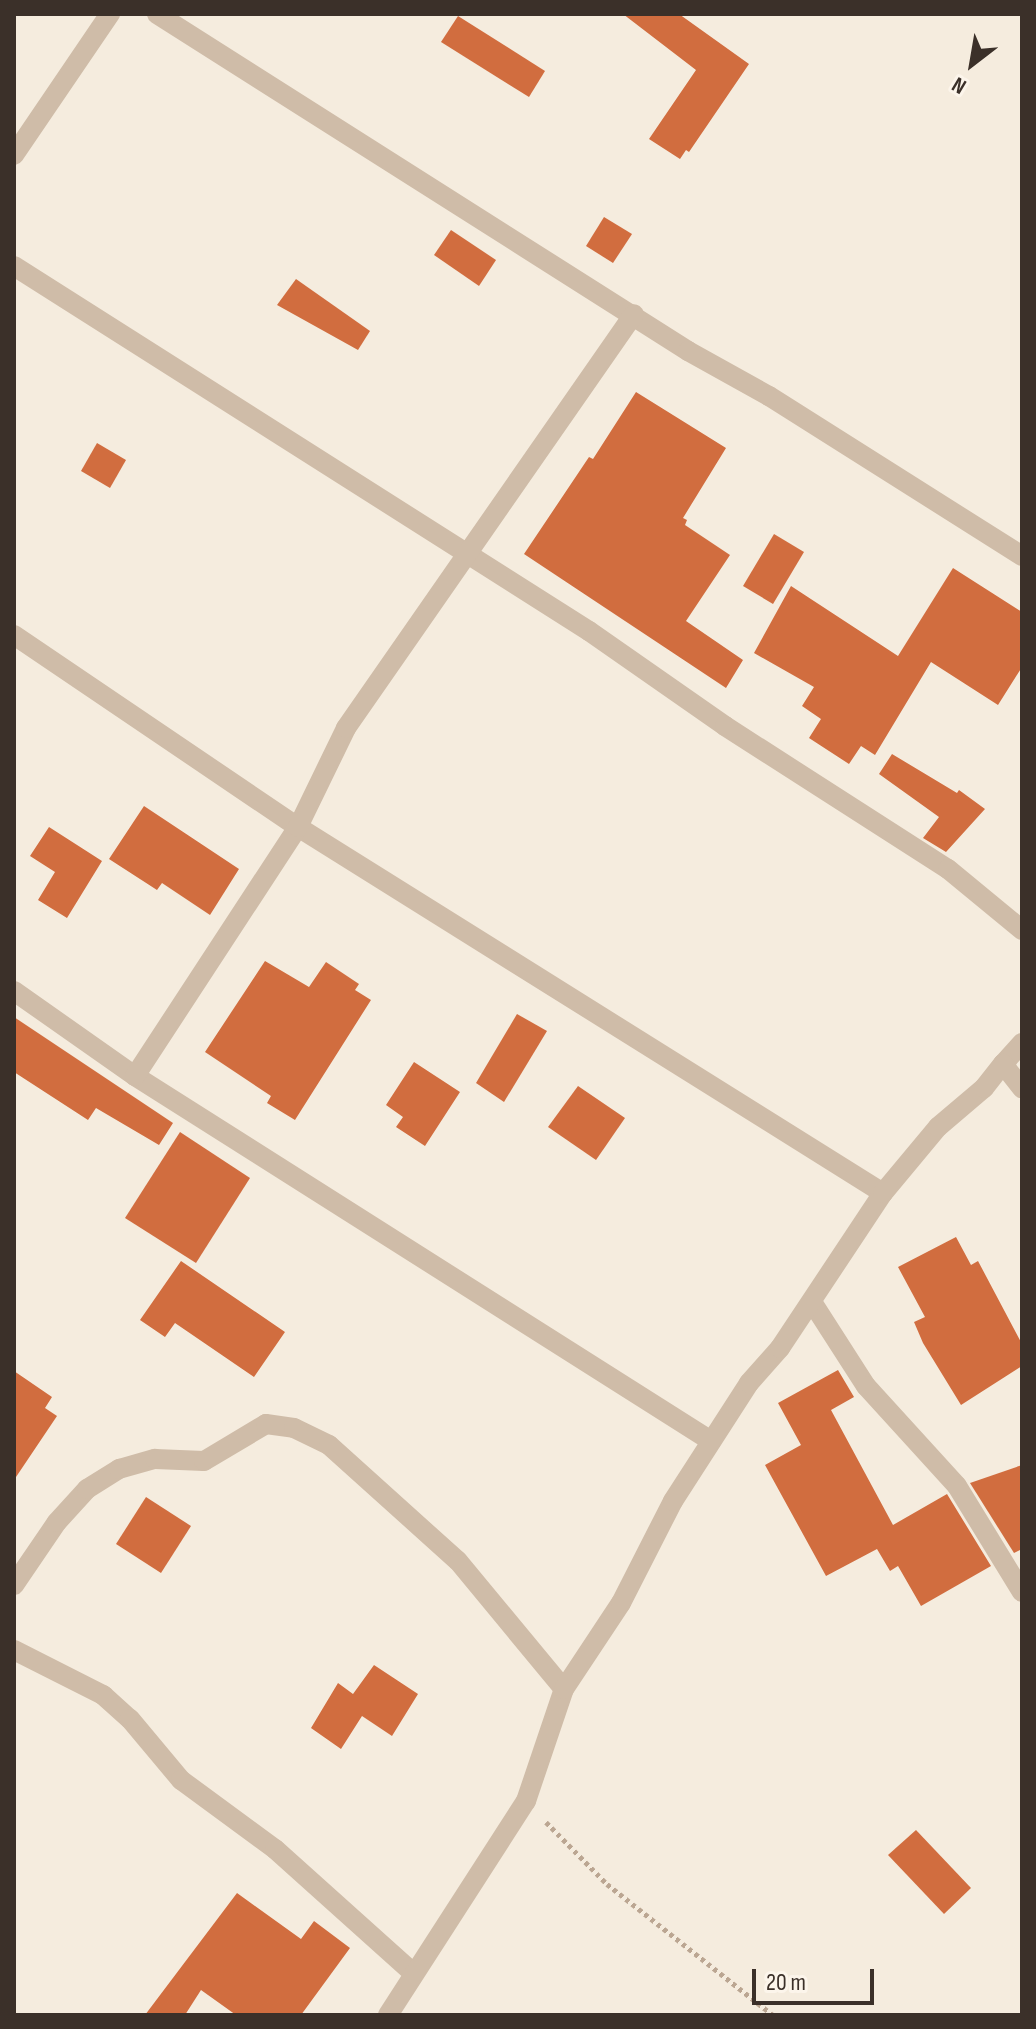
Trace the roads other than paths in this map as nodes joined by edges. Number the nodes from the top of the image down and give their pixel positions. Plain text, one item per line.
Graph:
1 (110, 14) edge
2 (157, 14) edge
3 (14, 155) edge
4 (14, 266) edge
5 (634, 314) junction
6 (470, 554) junction
7 (1022, 556) edge
8 (14, 635) edge
9 (298, 827) junction
10 (1022, 930) edge
11 (14, 991) edge
12 (1022, 1043) edge
13 (1003, 1064) junction
14 (135, 1076) junction
15 (1022, 1088) edge
16 (883, 1193) junction
17 (812, 1302) junction
18 (711, 1441) junction
19 (14, 1585) edge
20 (1022, 1592) edge
21 (14, 1650) edge
22 (564, 1689) junction
23 (413, 1973) junction
24 (388, 2015) edge

1 - 3 street
2 - 5 street
4 - 6 street
5 - 6 street
5 - 7 street
6 - 9 street
6 - 10 street
8 - 9 street
9 - 14 street
9 - 16 street
11 - 14 street
12 - 13 street
13 - 15 street
13 - 16 street
14 - 18 street
16 - 17 street
17 - 18 street
17 - 20 street
18 - 22 street
19 - 22 street
21 - 23 street
22 - 23 street
23 - 24 street

